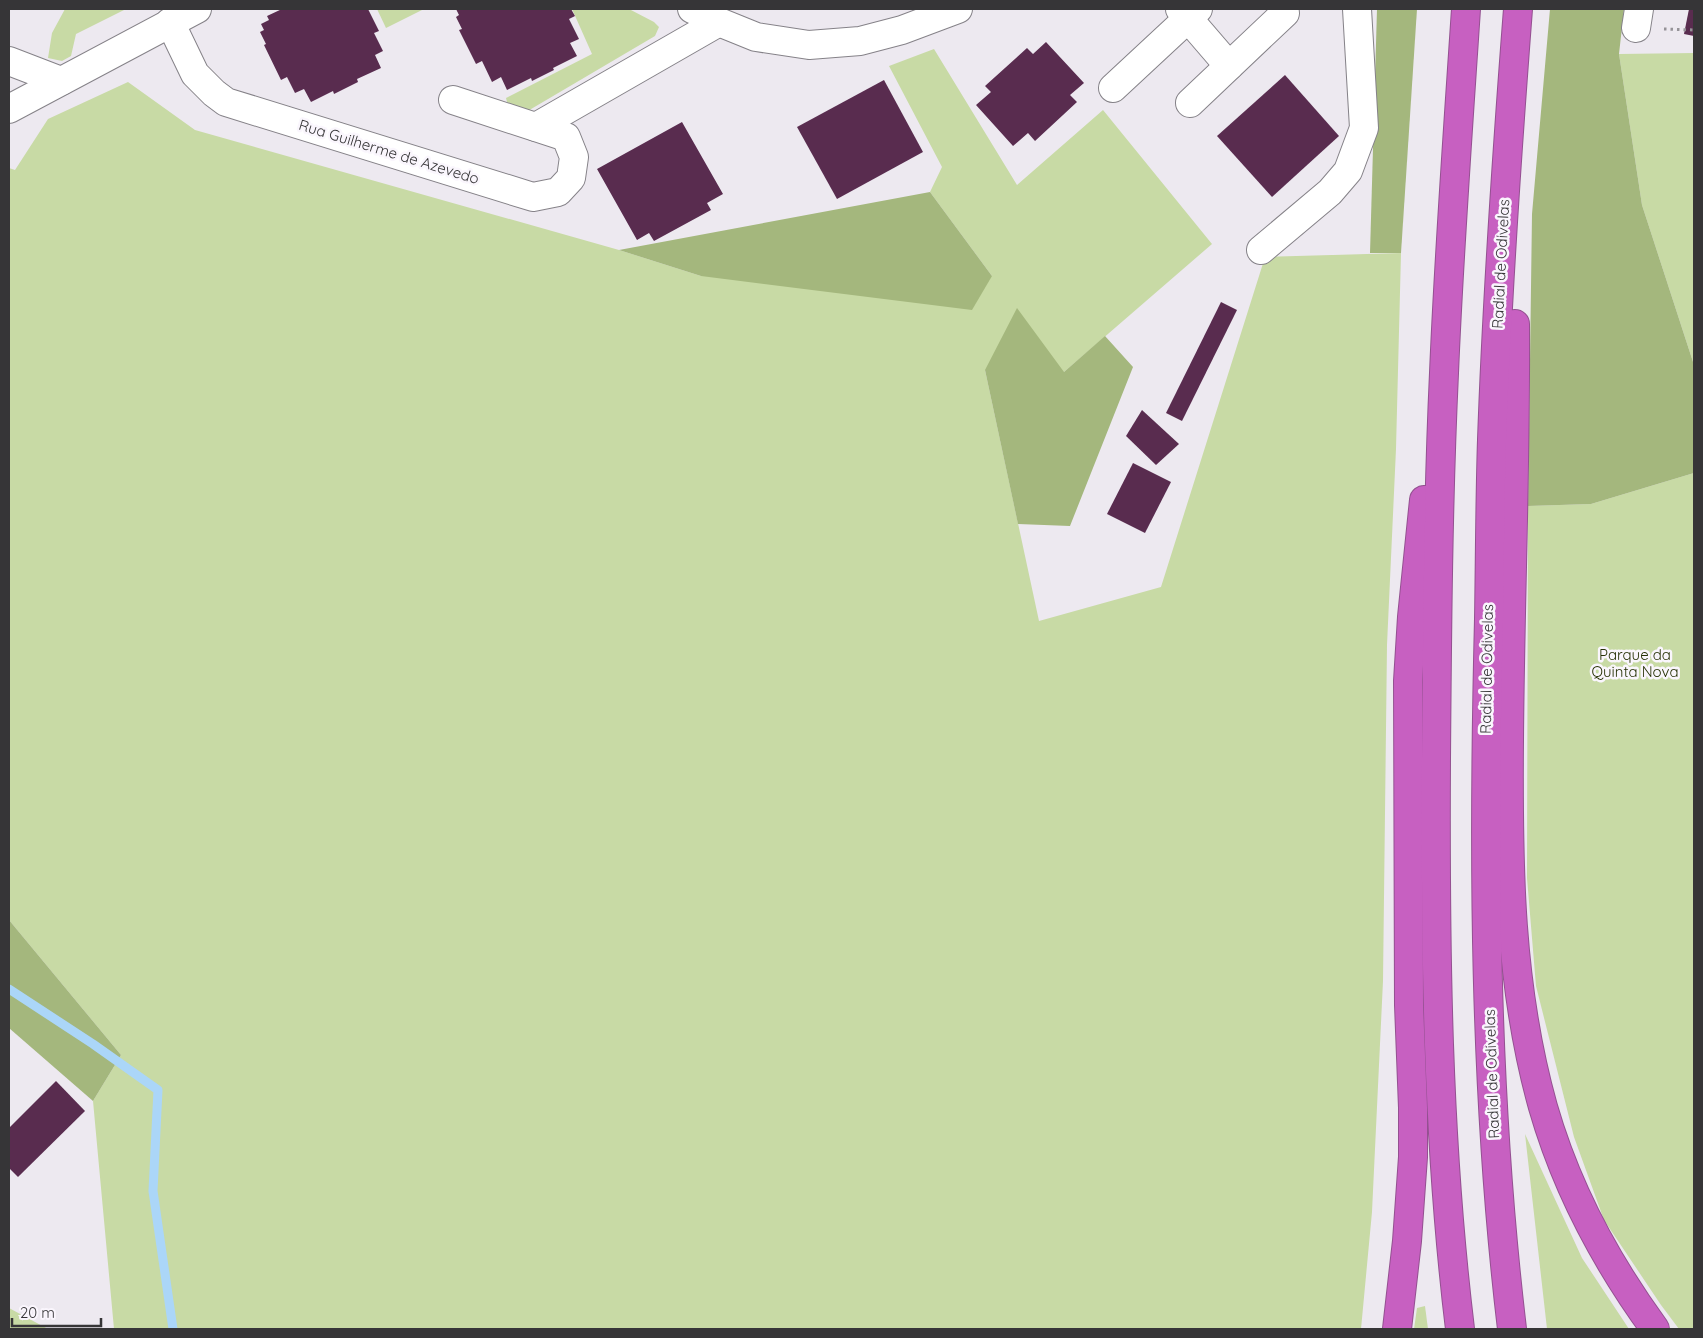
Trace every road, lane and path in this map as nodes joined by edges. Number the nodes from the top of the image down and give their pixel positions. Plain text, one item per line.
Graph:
1 (197, 9) edge
2 (692, 9) edge
3 (958, 9) edge
4 (1357, 9) edge
5 (1466, 9) edge
6 (1518, 9) edge
7 (1189, 12) edge
8 (1285, 13) dead end
9 (170, 22) junction
10 (719, 22) junction
11 (9, 61) edge
12 (1229, 66) junction
13 (1513, 66) junction
14 (61, 81) junction
15 (1113, 88) dead end
16 (453, 100) dead end
17 (1190, 103) dead end
18 (9, 109) edge
19 (536, 127) junction
20 (1261, 250) dead end
21 (1450, 273) junction
22 (1397, 1329) edge
23 (1460, 1329) edge
24 (1512, 1329) edge
25 (1655, 1329) edge

1 - 9 street
2 - 10 street
3 - 10 street
4 - 20 street
5 - 21 highway
6 - 13 highway, Radial de Odivelas
7 - 12 street
7 - 15 street
8 - 12 street
9 - 14 street
9 - 19 street, Rua Guilherme de Azevedo
10 - 19 street
11 - 14 street
12 - 17 street
13 - 24 highway, Radial de Odivelas
13 - 25 highway
14 - 18 street
16 - 19 street, Rua Guilherme de Azevedo
21 - 22 highway
21 - 23 highway

